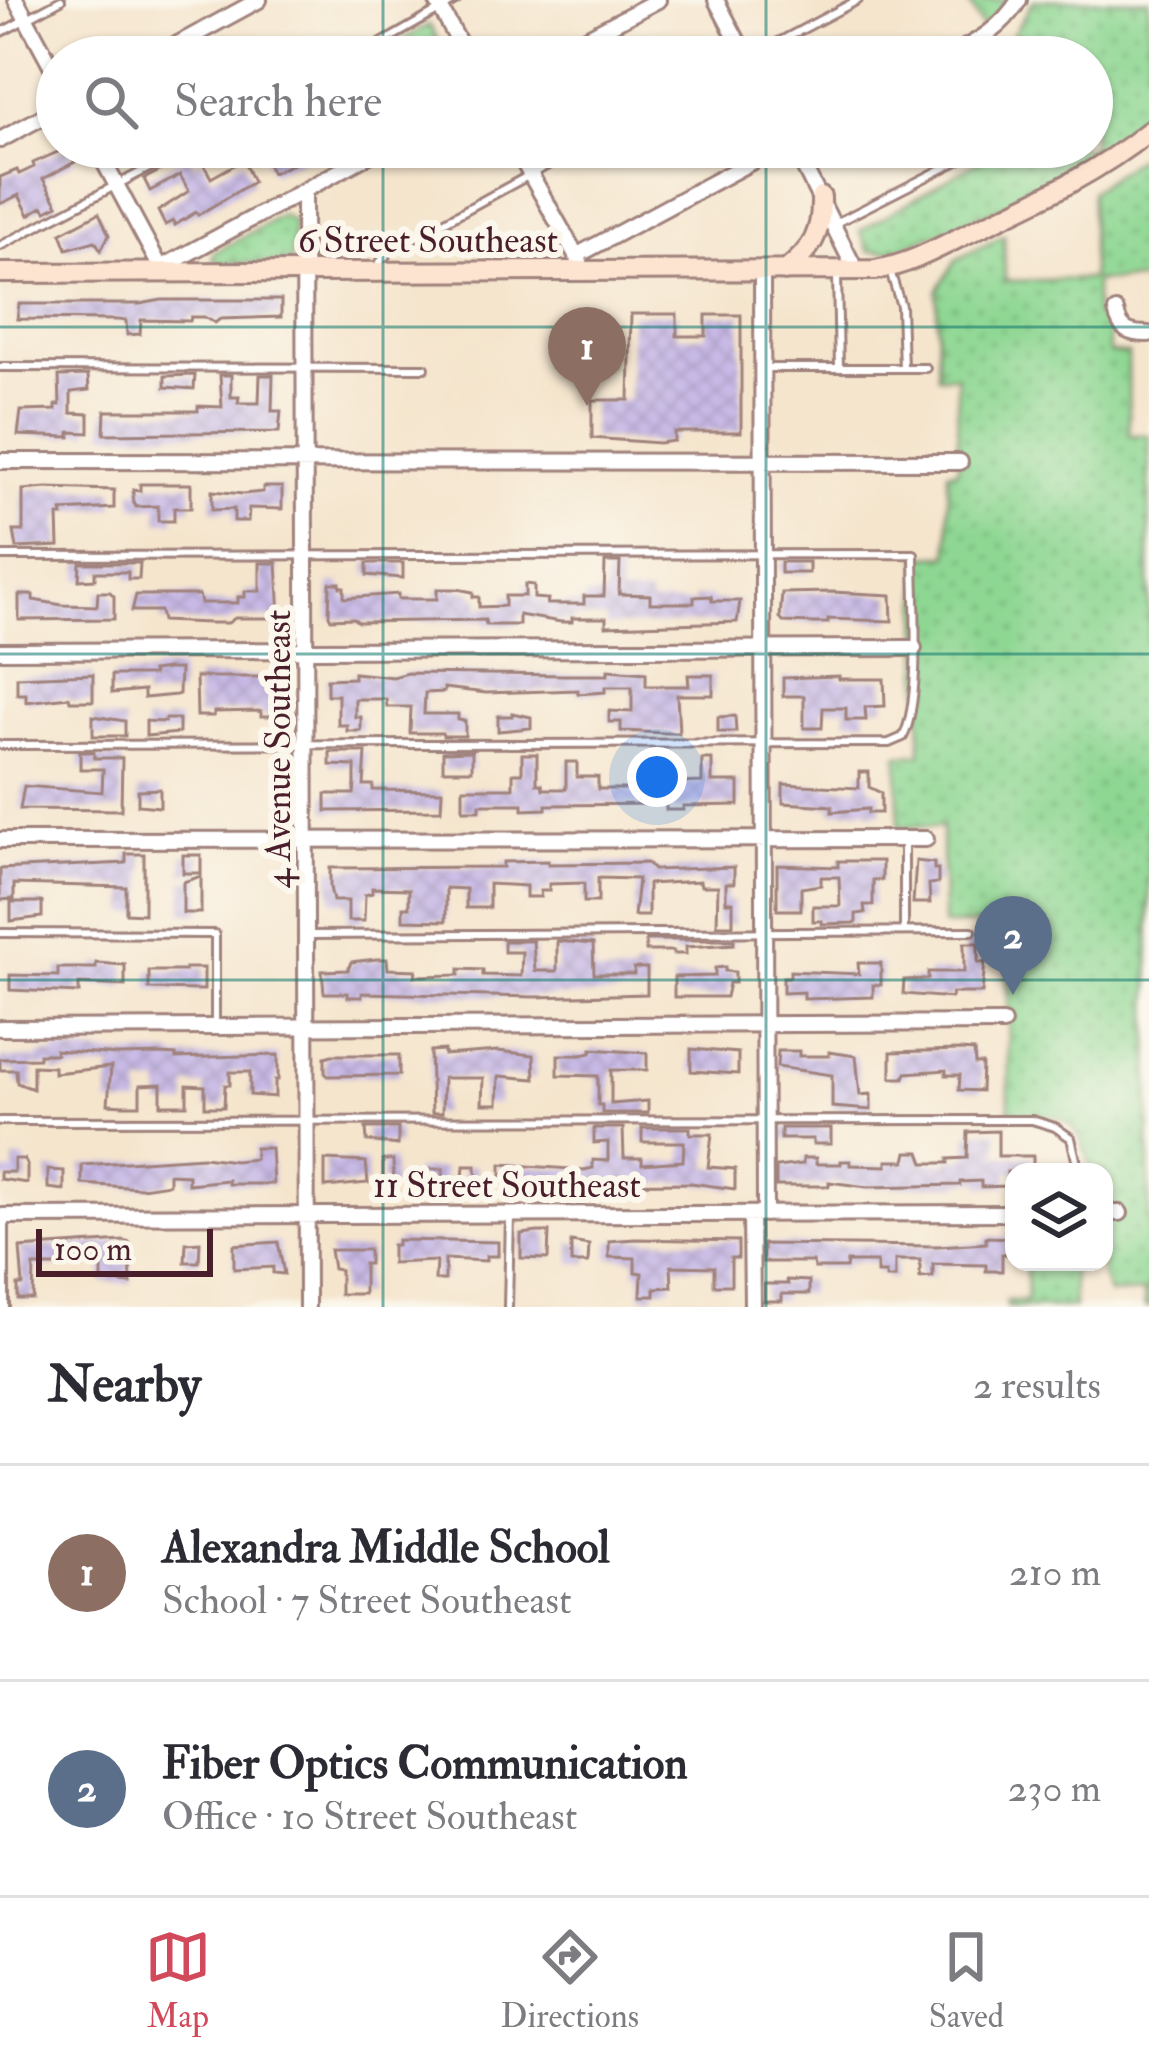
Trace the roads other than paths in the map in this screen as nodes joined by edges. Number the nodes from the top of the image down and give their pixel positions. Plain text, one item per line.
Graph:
1 (16, 0) edge
2 (62, 0) edge
3 (260, 0) edge
4 (457, 0) edge
5 (658, 0) edge
6 (716, 0) edge
7 (858, 0) edge
8 (1019, 0) edge
9 (438, 4) edge
10 (26, 19) junction
11 (0, 33) edge
12 (193, 36) edge
13 (389, 36) edge
14 (456, 36) edge
15 (590, 36) edge
16 (736, 36) edge
17 (789, 36) edge
18 (986, 36) edge
19 (36, 37) edge
20 (36, 121) edge
21 (1149, 131) edge
22 (0, 140) edge
23 (1113, 156) edge
24 (108, 168) edge
25 (149, 168) edge
26 (346, 168) edge
27 (527, 168) edge
28 (541, 168) edge
29 (743, 168) edge
30 (805, 168) edge
31 (945, 168) edge
32 (1095, 168) edge
33 (530, 174) junction
34 (117, 185) junction
35 (304, 191) junction
36 (821, 197) junction
37 (834, 224) junction
38 (0, 246) edge
39 (581, 264) junction
40 (889, 267) junction
41 (162, 271) junction
42 (762, 271) junction
43 (784, 271) junction
44 (846, 271) junction
45 (305, 272) junction
46 (0, 273) edge
47 (374, 273) junction
48 (1116, 310) dead end
49 (1149, 334) edge
50 (0, 367) edge
51 (304, 367) junction
52 (425, 368) dead end
53 (762, 368) junction
54 (839, 368) junction
55 (903, 368) junction
56 (926, 368) dead end
57 (304, 460) junction
58 (0, 461) edge
59 (763, 462) junction
60 (960, 462) dead end
61 (763, 554) junction
62 (306, 555) junction
63 (0, 556) edge
64 (914, 648) junction
65 (764, 649) junction
66 (308, 650) junction
67 (0, 651) edge
68 (764, 743) junction
69 (308, 744) junction
70 (0, 745) edge
71 (0, 839) edge
72 (308, 839) junction
73 (764, 839) junction
74 (904, 839) junction
75 (926, 839) dead end
76 (764, 931) junction
77 (904, 931) junction
78 (972, 931) dead end
79 (0, 933) edge
80 (308, 935) junction
81 (1003, 1023) dead end
82 (765, 1025) junction
83 (215, 1027) junction
84 (308, 1027) junction
85 (0, 1028) edge
86 (308, 1120) junction
87 (765, 1120) junction
88 (0, 1121) edge
89 (1077, 1163) edge
90 (1005, 1213) edge
91 (510, 1214) junction
92 (758, 1214) junction
93 (307, 1215) junction
94 (1, 1216) edge
95 (1, 1307) edge
96 (307, 1307) edge
97 (508, 1307) edge
98 (752, 1307) edge

1 - 10 street
2 - 10 lane
3 - 12 street
4 - 9 lane
5 - 15 street
6 - 16 street
7 - 17 lane
8 - 18 street
9 - 13 lane
9 - 14 street
10 - 11 lane
10 - 19 street
20 - 22 street
21 - 23 street, 6 Street Southeast
24 - 34 street
25 - 34 lane
26 - 35 street
27 - 33 street
28 - 33 lane
29 - 39 street
30 - 36 street
31 - 37 lane
32 - 40 street, 6 Street Southeast
33 - 39 street
33 - 47 lane
34 - 38 lane
34 - 41 street
35 - 41 street
35 - 45 street, 4 Avenue Southeast
36 - 37 street
36 - 43 street
37 - 44 street
39 - 42 street, 6 Street Southeast
39 - 47 street, 6 Street Southeast
40 - 44 street, 6 Street Southeast
40 - 55 lane
41 - 45 street, 6 Street Southeast
41 - 46 street, 6 Street Southeast
42 - 43 street, 6 Street Southeast
42 - 53 street
43 - 44 street, 6 Street Southeast
44 - 54 lane
45 - 47 street, 6 Street Southeast
45 - 51 street, 4 Avenue Southeast
48 - 49 street
50 - 51 lane
51 - 52 lane
51 - 57 street, 4 Avenue Southeast
53 - 54 lane
53 - 59 street
54 - 55 lane
55 - 56 lane
57 - 58 street
57 - 59 street
57 - 62 street, 4 Avenue Southeast
59 - 60 street
59 - 61 street
61 - 62 lane
61 - 64 lane
61 - 65 street
62 - 63 lane
62 - 66 street, 4 Avenue Southeast
64 - 65 street
64 - 68 lane
65 - 66 street
65 - 68 street
66 - 67 street
66 - 69 street, 4 Avenue Southeast
68 - 69 lane
68 - 73 street
69 - 70 lane
69 - 72 street, 4 Avenue Southeast
71 - 72 street
72 - 73 street
72 - 80 street, 4 Avenue Southeast
73 - 74 street
73 - 76 street
74 - 75 street
74 - 77 lane
76 - 77 lane
76 - 80 lane
76 - 82 street
77 - 78 lane
79 - 83 lane
80 - 84 street, 4 Avenue Southeast
81 - 82 street
82 - 84 street
82 - 87 street
83 - 84 street
83 - 85 street
84 - 86 street, 4 Avenue Southeast
86 - 87 lane
86 - 88 lane
86 - 93 street, 4 Avenue Southeast
87 - 89 lane
87 - 92 street
90 - 92 street, 11 Street Southeast
91 - 92 street, 11 Street Southeast
91 - 93 street, 11 Street Southeast
91 - 97 lane
92 - 98 street
93 - 94 street, 11 Street Southeast
93 - 96 street, 4 Avenue Southeast
94 - 95 street

